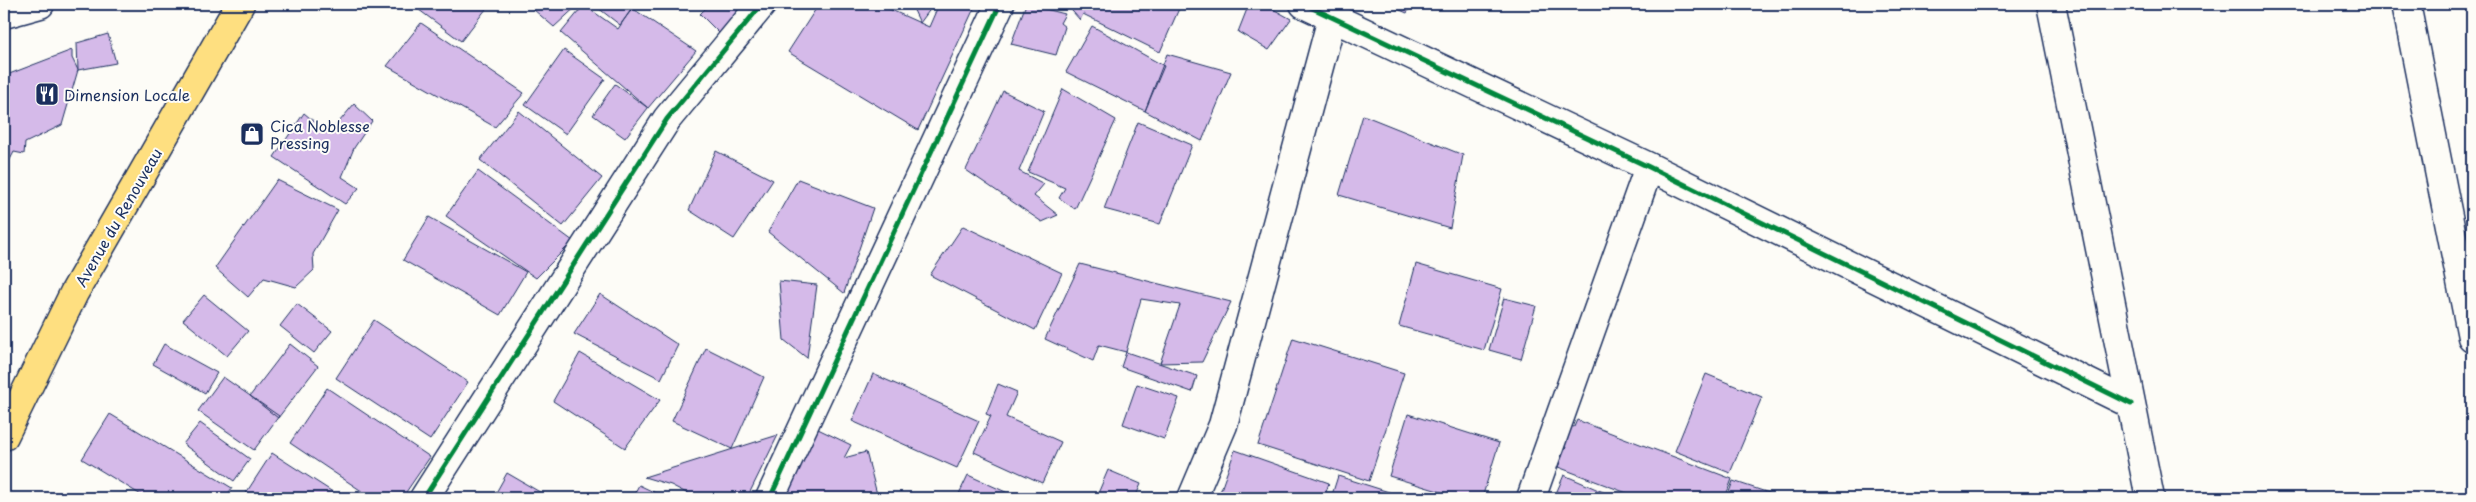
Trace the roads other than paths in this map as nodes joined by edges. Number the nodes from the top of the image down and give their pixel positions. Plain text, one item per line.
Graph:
1 (40, 4) edge
2 (240, 4) edge
3 (762, 4) edge
4 (1000, 4) edge
5 (1304, 4) edge
6 (2051, 4) edge
7 (2406, 4) edge
8 (4, 14) edge
9 (1332, 18) junction
10 (1649, 167) junction
11 (2472, 337) edge
12 (2131, 404) junction
13 (4, 436) edge
14 (424, 498) edge
15 (770, 498) edge
16 (1192, 498) edge
17 (1531, 498) edge
18 (2150, 498) edge

1 - 8 street
2 - 13 main road, Avenue du Renouveau
3 - 14 street
4 - 15 street
5 - 9 street
6 - 12 street
7 - 11 street
9 - 10 street
9 - 16 street
10 - 12 street
10 - 17 street
12 - 18 street

